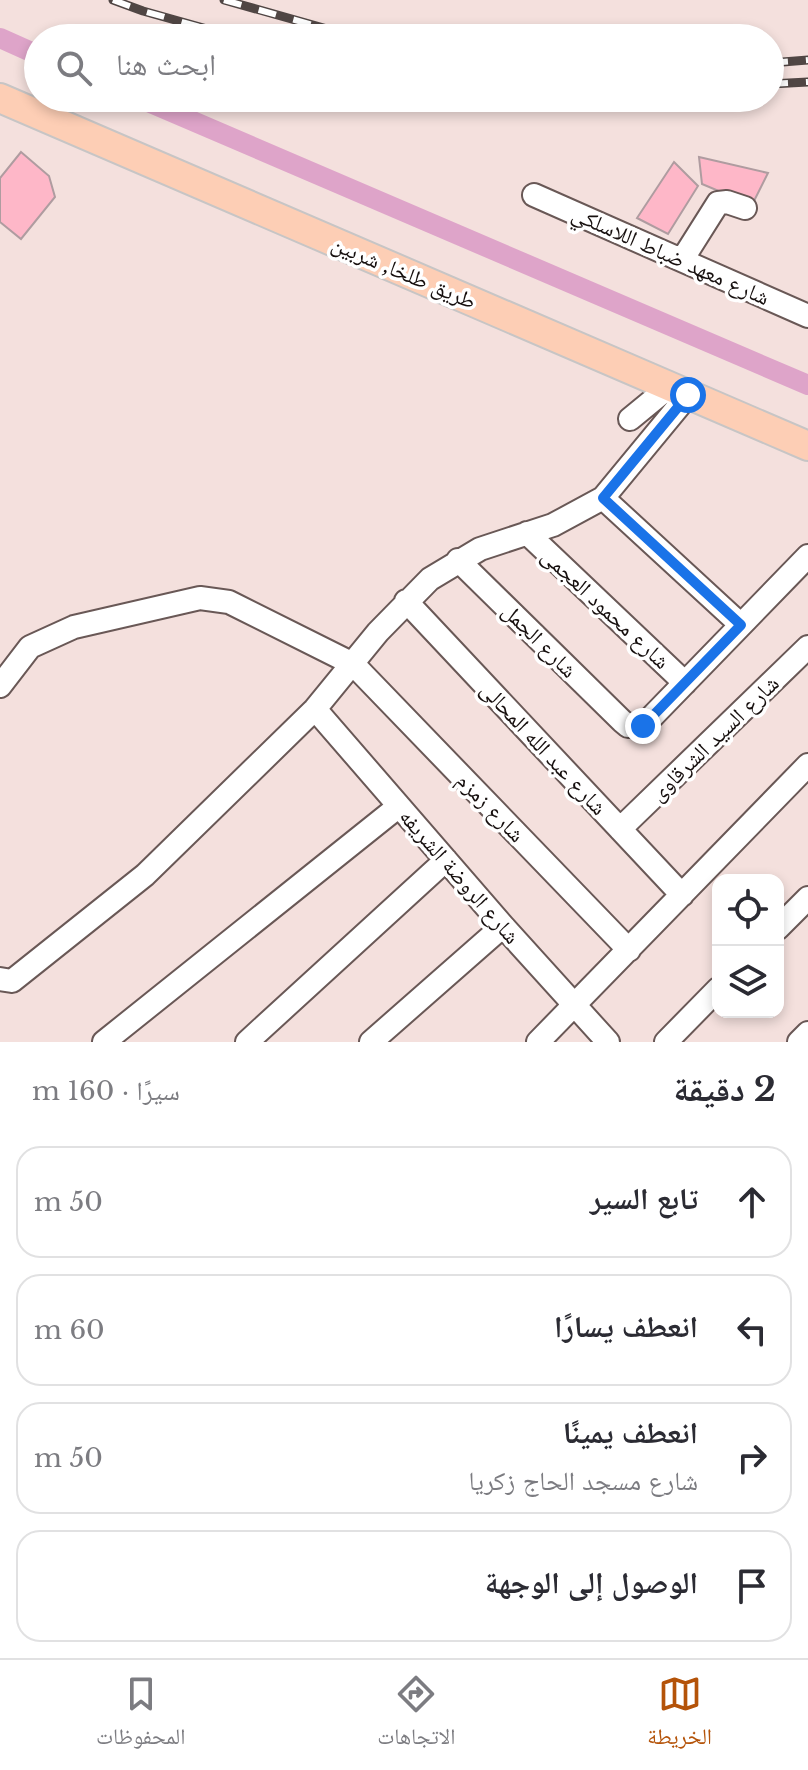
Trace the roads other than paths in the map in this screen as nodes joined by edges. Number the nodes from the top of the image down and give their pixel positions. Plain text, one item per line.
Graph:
1 (0, 98) edge
2 (24, 108) edge
3 (32, 112) edge
4 (534, 195) dead end
5 (745, 208) dead end
6 (682, 260) junction
7 (808, 316) edge
8 (679, 391) junction
9 (630, 419) dead end
10 (808, 446) edge
11 (603, 498) junction
12 (527, 533) junction
13 (808, 556) edge
14 (458, 560) junction
15 (406, 601) junction
16 (741, 625) junction
17 (808, 647) edge
18 (353, 664) junction
19 (685, 683) junction
20 (0, 686) edge
21 (315, 709) junction
22 (808, 765) edge
23 (399, 806) junction
24 (620, 829) junction
25 (446, 860) junction
26 (682, 895) junction
27 (808, 898) edge
28 (784, 922) edge
29 (503, 926) junction
30 (629, 950) junction
31 (0, 979) edge
32 (712, 995) edge
33 (575, 1005) junction
34 (808, 1033) edge
35 (104, 1042) edge
36 (247, 1042) edge
37 (371, 1042) edge
38 (538, 1042) edge
39 (608, 1042) edge
40 (666, 1042) edge
41 (799, 1042) edge

1 - 2 main road, طريق طلخا, شربين
3 - 8 main road, طريق طلخا, شربين
4 - 6 street, شارع معهد ضباط اللاسلكي
5 - 6 street
6 - 7 street, شارع معهد ضباط اللاسلكي
8 - 9 street
8 - 10 main road, طريق طلخا, شربين
8 - 11 street
11 - 12 street
11 - 16 street
12 - 14 street
12 - 19 street, شارع محمود العجمى
13 - 16 street
14 - 15 street
14 - 19 street, شارع الجمل
15 - 18 street
15 - 24 street, شارع عبد الله المحالى
16 - 19 street
17 - 24 street, شارع السيد الشرقاوى
18 - 20 street, شارع زمزم
18 - 21 street
18 - 30 street, شارع زمزم
21 - 23 street, شارع الروضة الشريفه
21 - 31 street
22 - 26 street
23 - 25 street, شارع الروضة الشريفه
23 - 35 street
24 - 26 street, شارع عبد الله المحالى
25 - 29 street, شارع الروضة الشريفه
25 - 36 street
26 - 30 street
27 - 28 street
29 - 33 street, شارع الروضة الشريفه
29 - 37 street
30 - 33 street
32 - 40 street
33 - 38 street
33 - 39 street, شارع الروضة الشريفه
34 - 41 street

